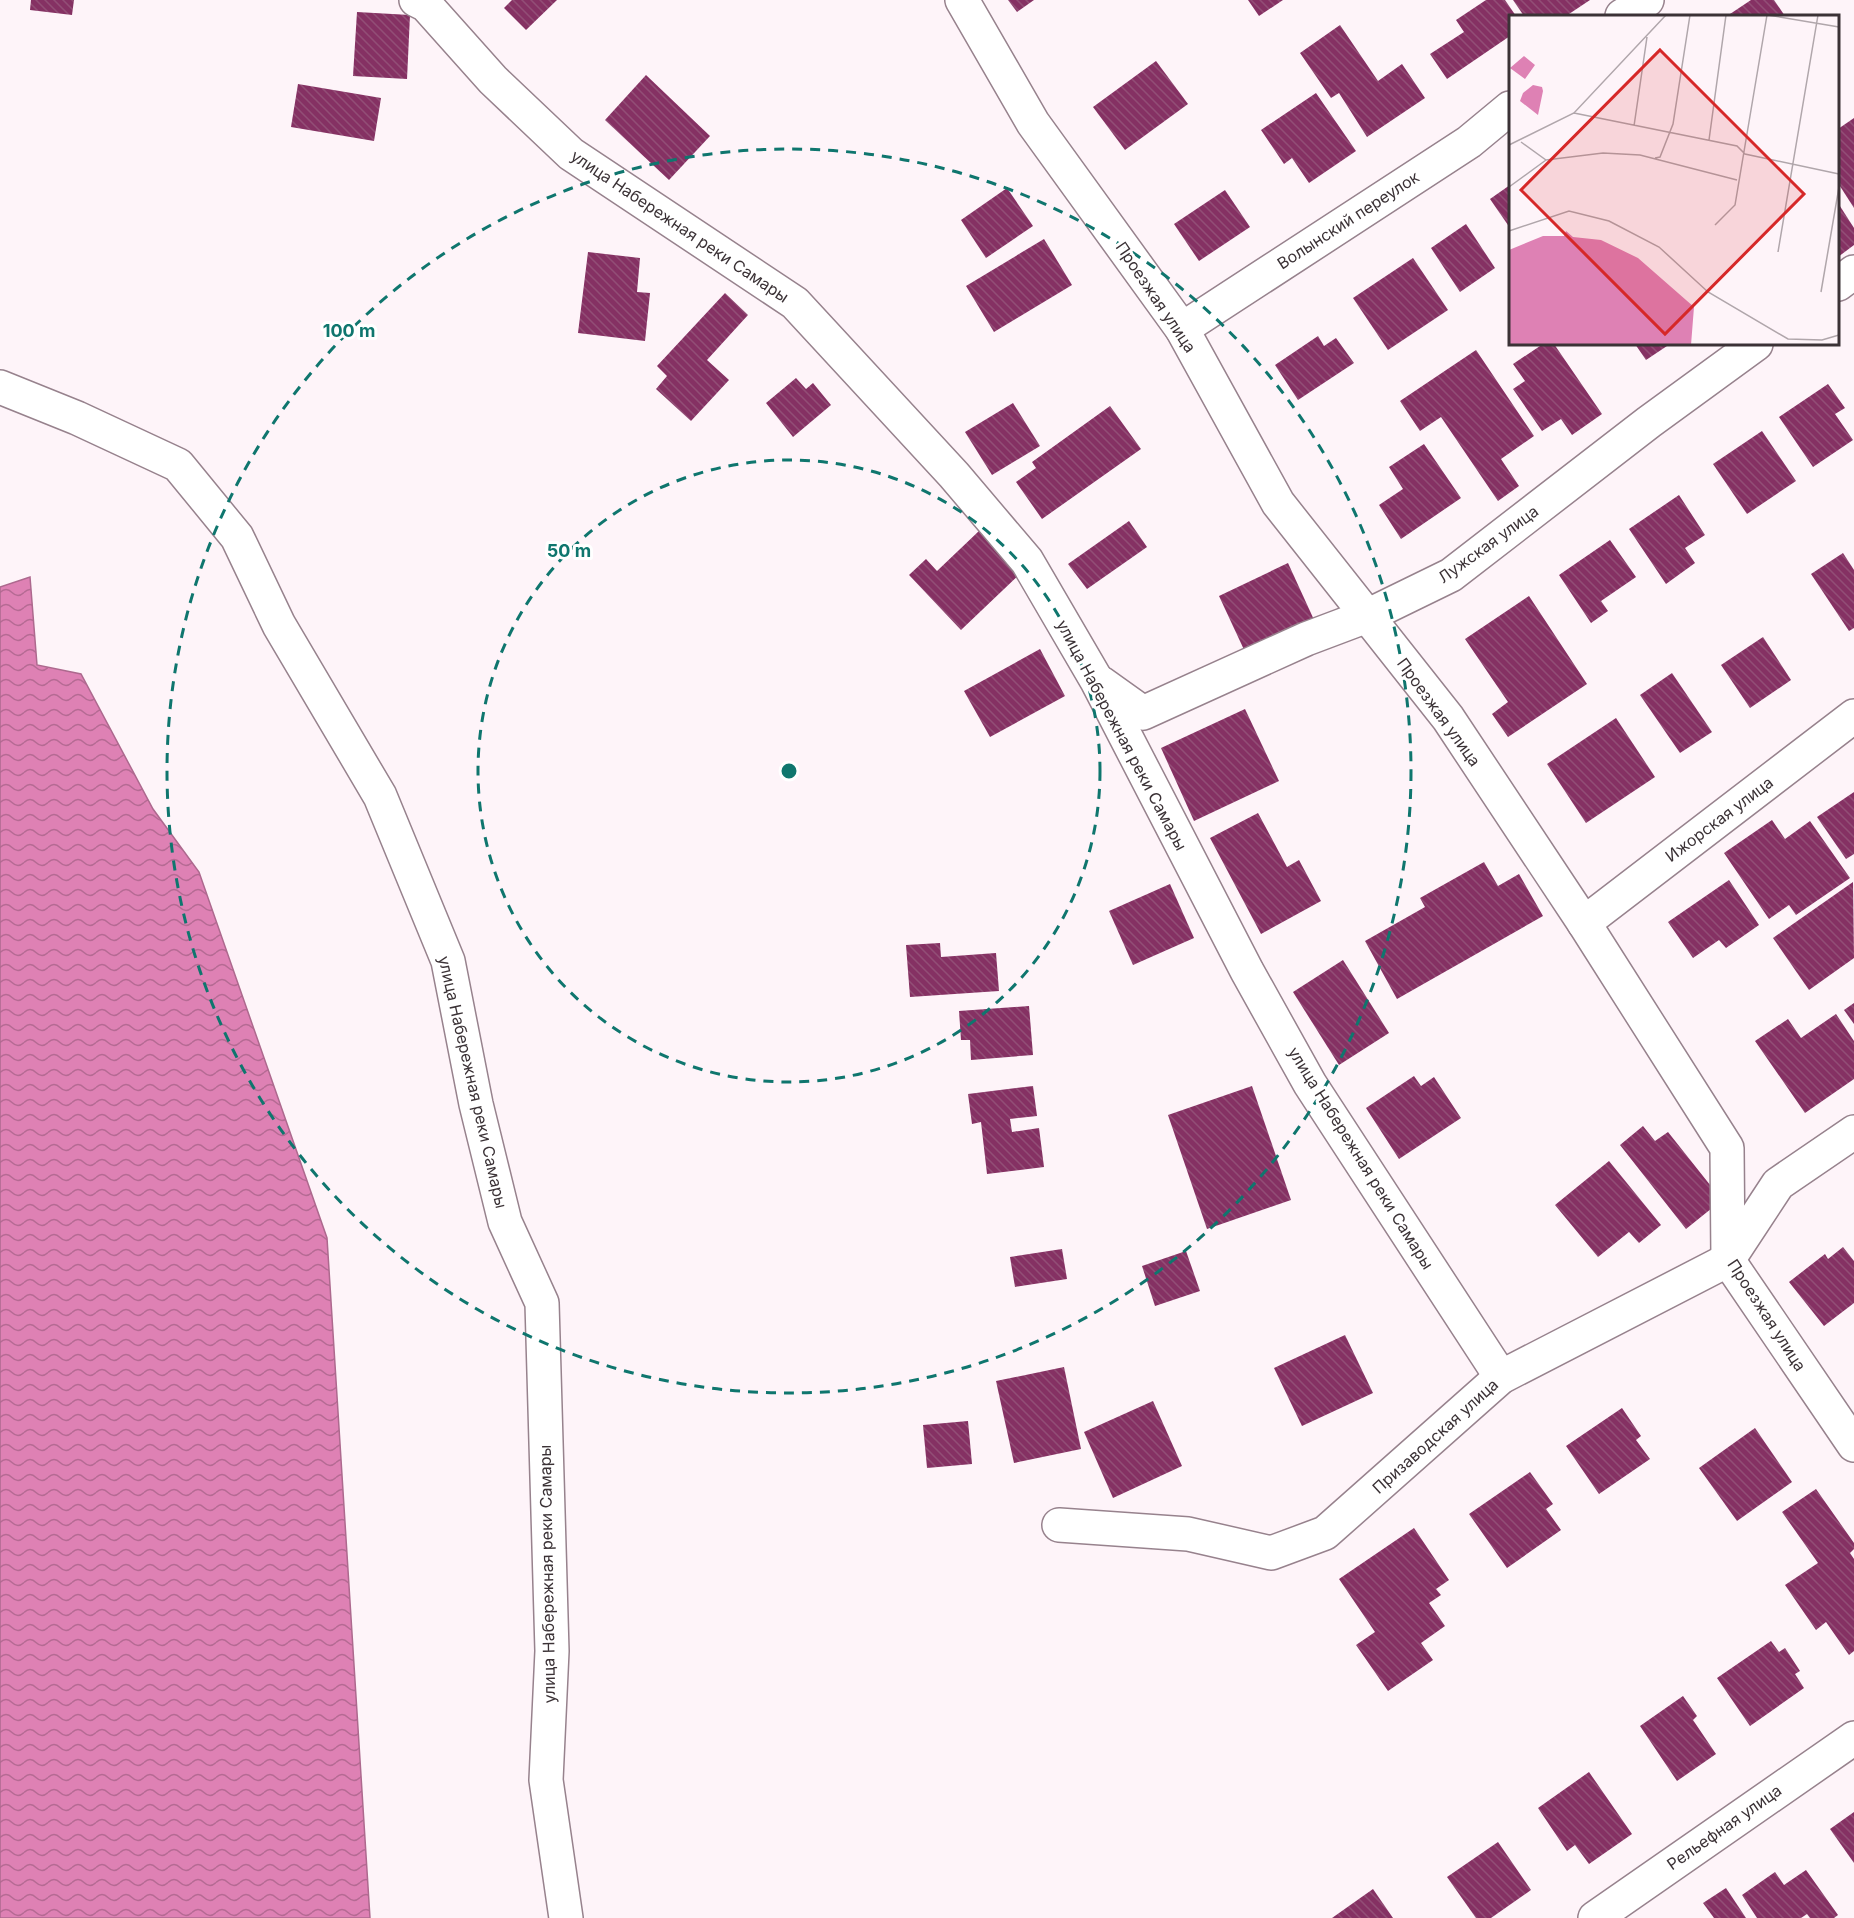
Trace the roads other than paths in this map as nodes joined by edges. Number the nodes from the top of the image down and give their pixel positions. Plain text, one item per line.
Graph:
1 (416, 0) edge
2 (962, 0) edge
3 (1647, 0) edge
4 (1624, 15) edge
5 (1509, 109) edge
6 (1854, 272) edge
7 (1839, 283) edge
8 (1182, 329) junction
9 (1755, 345) edge
10 (0, 387) edge
11 (1367, 616) junction
12 (1097, 681) junction
13 (1854, 716) edge
14 (1584, 922) junction
15 (1854, 1132) edge
16 (1728, 1260) junction
17 (1501, 1377) junction
18 (1854, 1445) edge
19 (1059, 1525) dead end
20 (1854, 1738) edge
21 (566, 1918) edge
22 (1595, 1918) edge

1 - 12 street, улица Набережная реки Самары
2 - 8 street, Проезжая улица
3 - 4 street
5 - 8 street, Волынский переулок
6 - 7 street
8 - 11 street, Проезжая улица
9 - 11 street, Лужская улица
10 - 21 street, улица Набережная реки Самары
11 - 12 street, Лужская улица
11 - 14 street, Проезжая улица
12 - 17 street, улица Набережная реки Самары
13 - 14 street, Ижорская улица
14 - 16 street, Проезжая улица
15 - 16 street, Призаводская улица
16 - 17 street, Призаводская улица
16 - 18 street, Проезжая улица
17 - 19 street, Призаводская улица
20 - 22 street, Рельефная улица

